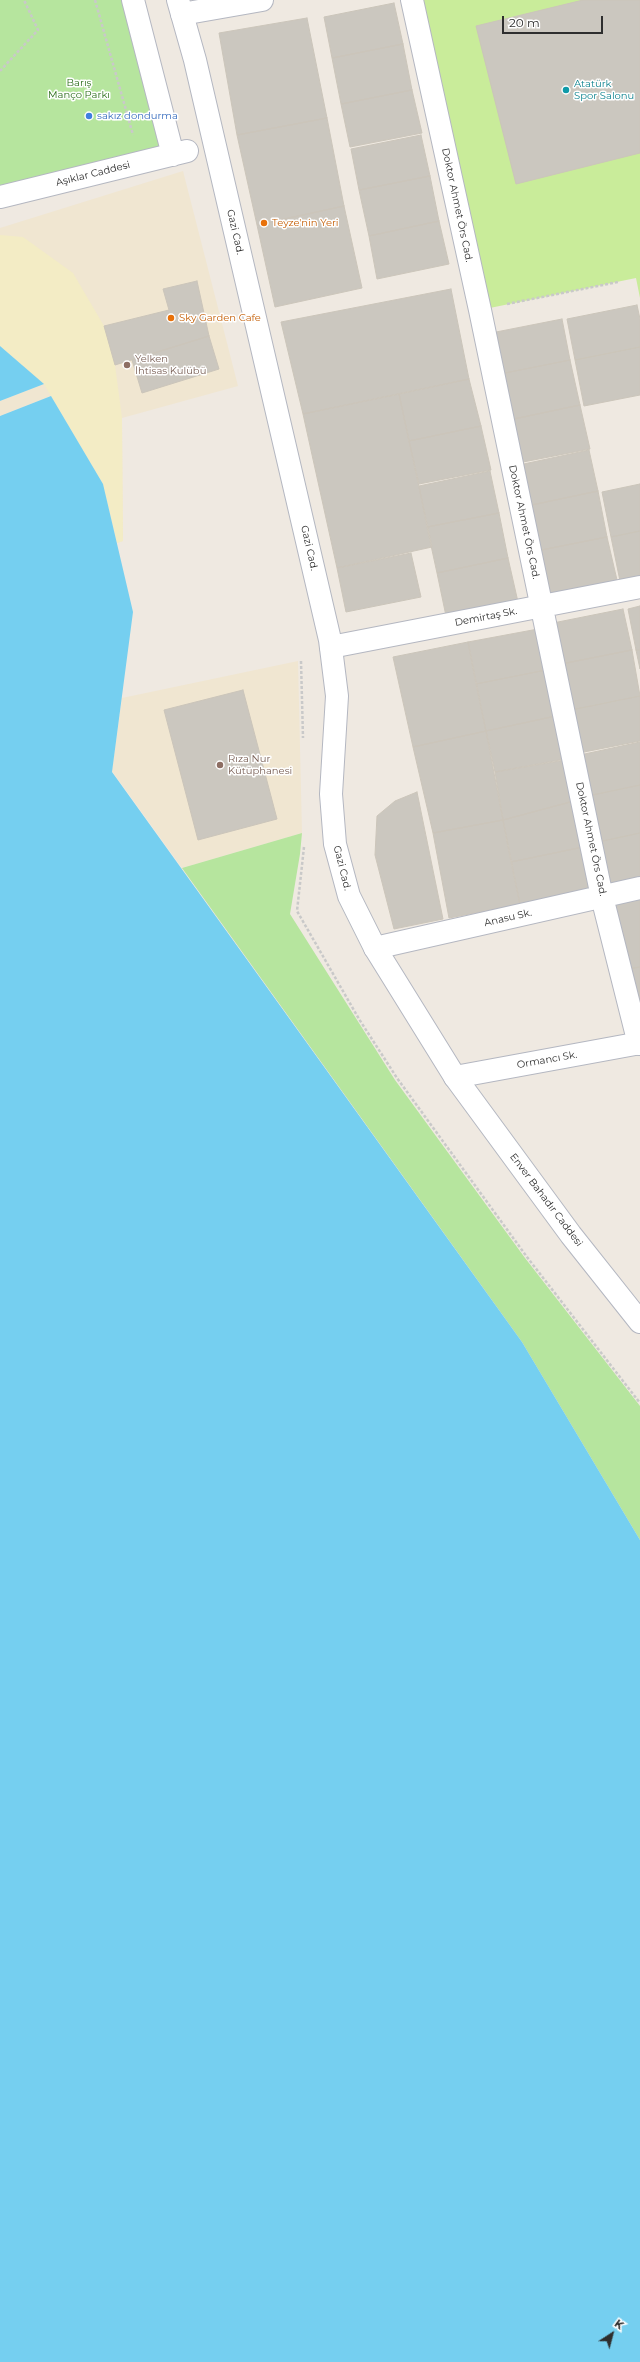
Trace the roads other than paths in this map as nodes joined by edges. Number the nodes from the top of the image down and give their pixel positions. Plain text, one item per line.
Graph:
1 (133, 0) edge
2 (262, 0) edge
3 (412, 0) edge
4 (180, 7) edge
5 (0, 197) edge
6 (640, 587) edge
7 (542, 606) junction
8 (331, 647) junction
9 (640, 888) edge
10 (602, 897) junction
11 (376, 948) junction
12 (640, 1044) edge
13 (455, 1077) junction
14 (640, 1322) edge

1 - 5 street, Aşıklar Caddesi
2 - 4 street
3 - 7 street, Doktor Ahmet Örs Cad.
4 - 8 street, Gazi Cad.
6 - 7 street, Demirtaş Sk.
7 - 8 street, Demirtaş Sk.
7 - 10 street, Doktor Ahmet Örs Cad.
8 - 11 street, Gazi Cad.
9 - 10 street, Anasu Sk.
10 - 11 street, Anasu Sk.
10 - 12 street, Doktor Ahmet Örs Cad.
11 - 13 street, Gazi Cad.
12 - 13 street, Ormancı Sk.
13 - 14 street, Enver Bahadır Caddesi

